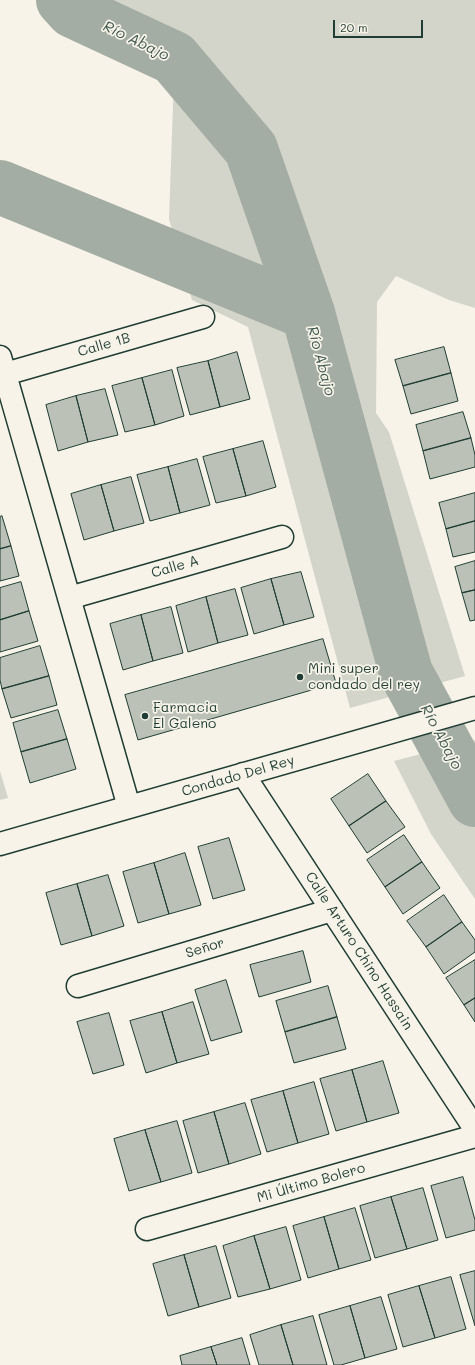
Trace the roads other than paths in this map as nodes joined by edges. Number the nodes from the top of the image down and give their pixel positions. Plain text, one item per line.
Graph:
1 (203, 317) dead end
2 (2, 366) edge
3 (282, 537) dead end
4 (69, 598) junction
5 (475, 708) edge
6 (243, 774) junction
7 (129, 807) junction
8 (0, 844) edge
9 (332, 910) junction
10 (78, 986) dead end
11 (475, 1129) edge
12 (475, 1136) edge
13 (147, 1229) dead end

1 - 2 street, Calle 1B
2 - 4 street
3 - 4 street, Calle A
4 - 7 street
5 - 6 street, Condado Del Rey
6 - 7 street, Condado Del Rey
6 - 9 street, Calle Arturo Chino Hassain
7 - 8 street, Condado Del Rey
9 - 10 street, Señor
9 - 11 street, Calle Arturo Chino Hassain
12 - 13 street, Mi Último Bolero

